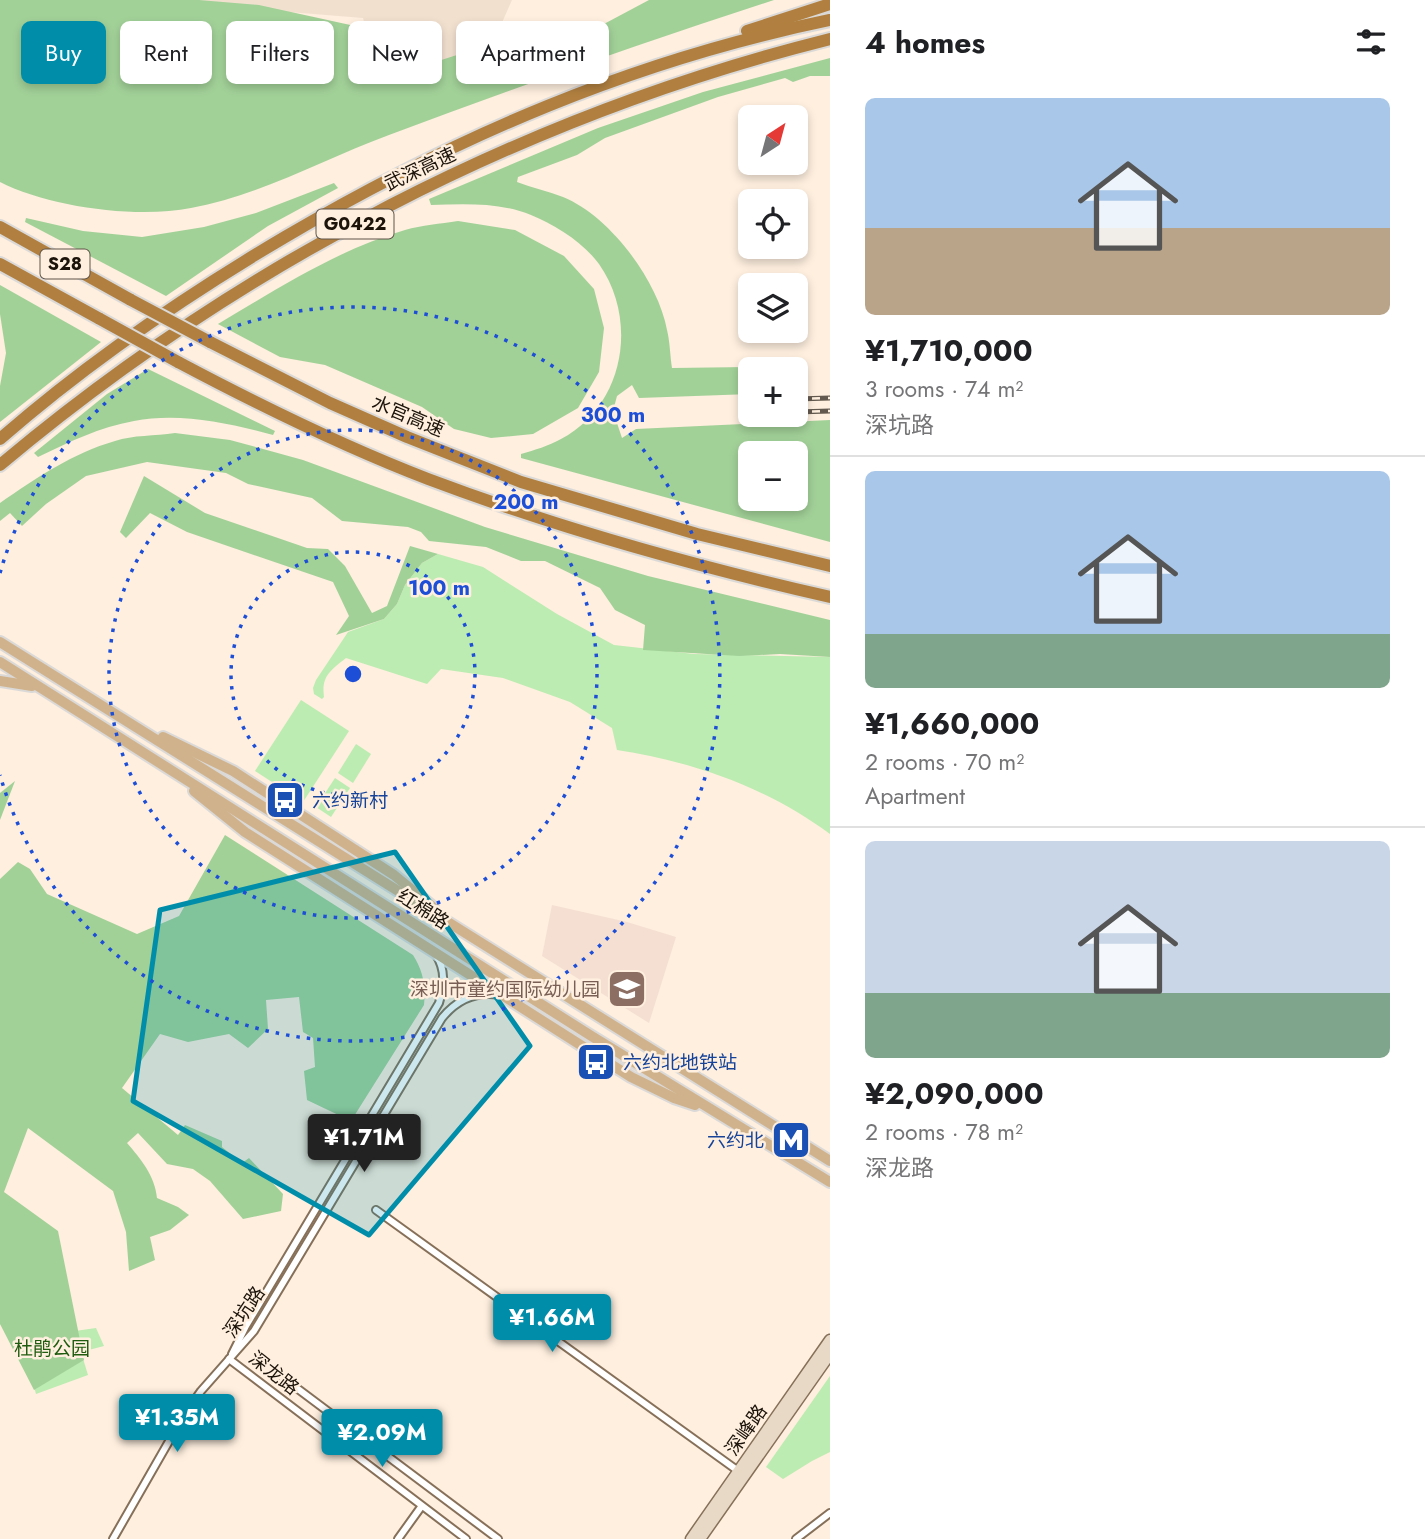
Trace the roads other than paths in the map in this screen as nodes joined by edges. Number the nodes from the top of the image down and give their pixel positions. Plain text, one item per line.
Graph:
1 (830, 4) edge
2 (830, 20) edge
3 (830, 39) edge
4 (830, 46) edge
5 (783, 50) junction
6 (679, 58) junction
7 (0, 227) edge
8 (0, 264) edge
9 (0, 439) edge
10 (0, 465) edge
11 (830, 566) edge
12 (830, 597) edge
13 (0, 643) edge
14 (0, 662) edge
15 (0, 681) edge
16 (43, 689) junction
17 (159, 763) junction
18 (432, 950) junction
19 (510, 1000) junction
20 (717, 1113) junction
21 (830, 1161) edge
22 (830, 1182) edge
23 (376, 1210) dead end
24 (830, 1340) edge
25 (830, 1354) edge
26 (229, 1359) junction
27 (282, 1377) dead end
28 (741, 1473) junction
29 (421, 1507) junction
30 (830, 1513) edge
31 (113, 1539) edge
32 (398, 1539) edge
33 (466, 1539) edge
34 (498, 1539) edge
35 (691, 1539) edge
36 (700, 1539) edge
37 (796, 1539) edge

1 - 6 highway
2 - 6 highway, 武深高速 / G0422
3 - 5 highway, 武深高速 / G0422
4 - 5 highway
5 - 10 highway, 武深高速 / G0422
6 - 9 highway, 武深高速 / G0422
7 - 11 highway, 水官高速 / S28, bridge
8 - 12 highway, S28, bridge
13 - 21 main road, 红棉路
14 - 16 main road, 红棉路
15 - 16 main road
16 - 17 main road, 红棉路
17 - 18 main road
17 - 20 main road, 红棉路
18 - 19 main road
18 - 26 street, 深坑路
19 - 20 main road
19 - 26 street, 深坑路
20 - 22 main road, 红棉路
23 - 28 street
24 - 28 street, 深峰路
25 - 28 street, 深峰路
26 - 29 street, 深龙路
26 - 31 street
27 - 34 street
28 - 35 street, 深峰路
28 - 36 street, 深峰路
29 - 32 street
29 - 33 street, 深龙路
30 - 37 street

